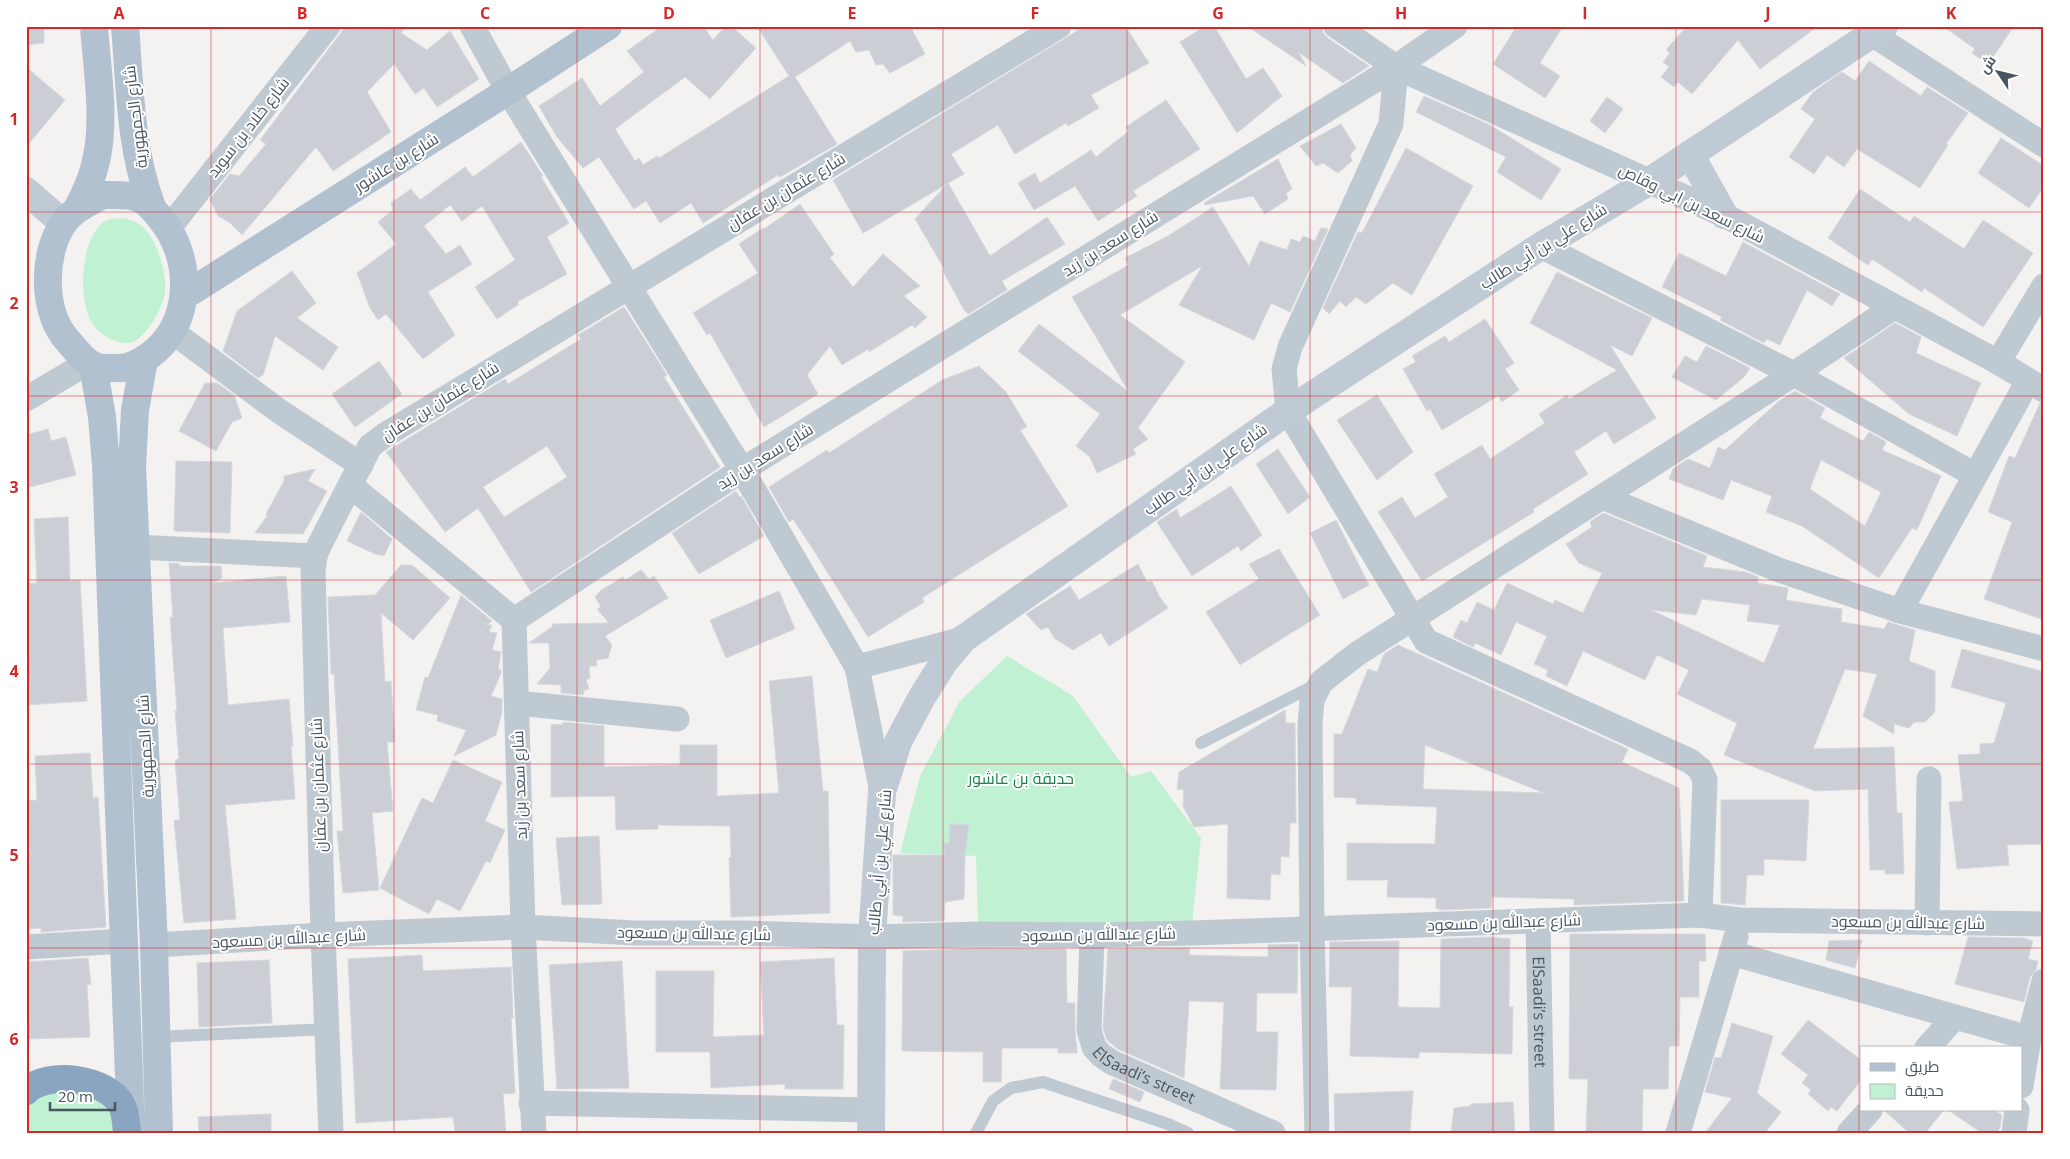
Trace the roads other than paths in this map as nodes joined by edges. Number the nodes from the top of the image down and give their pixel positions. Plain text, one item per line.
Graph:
1 (94, 26) edge
2 (125, 26) edge
3 (328, 26) edge
4 (472, 26) edge
5 (608, 26) edge
6 (1058, 26) edge
7 (1336, 26) edge
8 (1455, 26) edge
9 (1878, 30) edge
10 (1396, 67) junction
11 (508, 92) junction
12 (2044, 145) edge
13 (1690, 154) junction
14 (1650, 181) junction
15 (26, 191) edge
16 (152, 207) junction
17 (1724, 215) junction
18 (70, 216) junction
19 (169, 228) junction
20 (1541, 246) junction
21 (628, 286) junction
22 (2044, 286) edge
23 (184, 296) junction
24 (1894, 307) junction
25 (173, 332) junction
26 (144, 360) junction
27 (1998, 362) junction
28 (91, 364) junction
29 (1794, 374) junction
30 (2036, 385) edge
31 (26, 400) edge
32 (1288, 411) junction
33 (742, 470) junction
34 (1975, 475) junction
35 (356, 476) junction
36 (1602, 497) junction
37 (136, 547) junction
38 (315, 556) junction
39 (1900, 611) junction
40 (1413, 619) junction
41 (514, 620) junction
42 (962, 639) junction
43 (2044, 649) edge
44 (857, 667) junction
45 (1321, 682) junction
46 (517, 703) junction
47 (677, 719) dead end
48 (1201, 743) dead end
49 (1929, 779) dead end
50 (882, 792) junction
51 (1700, 915) junction
52 (1740, 920) junction
53 (1538, 921) junction
54 (1927, 923) junction
55 (2044, 924) edge
56 (523, 927) junction
57 (1312, 928) junction
58 (323, 935) junction
59 (1092, 935) junction
60 (872, 937) junction
61 (124, 941) junction
62 (154, 945) junction
63 (26, 947) edge
64 (1731, 953) junction
65 (2044, 981) edge
66 (1955, 1017) junction
67 (327, 1029) junction
68 (156, 1037) junction
69 (2029, 1038) junction
70 (1929, 1046) edge
71 (2022, 1080) edge
72 (26, 1090) edge
73 (531, 1103) junction
74 (1868, 1112) edge
75 (2017, 1112) edge
76 (871, 1122) edge
77 (129, 1133) edge
78 (159, 1133) edge
79 (331, 1133) edge
80 (534, 1133) edge
81 (976, 1133) edge
82 (1188, 1133) edge
83 (1273, 1133) edge
84 (1317, 1133) edge
85 (1542, 1133) edge
86 (1678, 1133) edge
87 (1849, 1133) edge
88 (2014, 1133) edge

1 - 18 main road, شارع الجمهورية
2 - 16 main road, شارع الجمهورية
3 - 19 street, شارع خلاد بن سويد
4 - 11 street
5 - 11 main road, شارع بن عاشور
6 - 21 street, شارع عثمان بن عفان
7 - 10 street, شارع سعد بن ابي وقاص
8 - 10 street, شارع سعد بن زيد
9 - 12 street
9 - 13 street, شارع علي بن أبي طالب
10 - 14 street, شارع سعد بن ابي وقاص
10 - 32 street
10 - 33 street, شارع سعد بن زيد
11 - 21 street
11 - 23 main road, شارع بن عاشور
13 - 14 street, شارع علي بن أبي طالب
13 - 17 street
14 - 17 street, شارع سعد بن ابي وقاص
14 - 20 street, شارع علي بن أبي طالب
15 - 18 street
16 - 18 main road
16 - 19 main road
17 - 24 street, شارع سعد بن ابي وقاص
18 - 28 main road
19 - 23 main road
20 - 29 street
20 - 32 street, شارع علي بن أبي طالب
21 - 33 street
21 - 35 street, شارع عثمان بن عفان
22 - 27 street
23 - 25 main road
24 - 27 street, شارع سعد بن ابي وقاص
24 - 29 street
25 - 26 main road
25 - 35 street
26 - 28 main road
26 - 37 main road, شارع الجمهورية
27 - 30 street, شارع سعد بن ابي وقاص
28 - 31 street
28 - 61 main road, شارع الجمهورية
29 - 34 street
29 - 36 street
30 - 34 street
32 - 40 street
32 - 42 street, شارع علي بن أبي طالب
33 - 41 street, شارع سعد بن زيد
33 - 44 street
34 - 39 street
35 - 38 street, شارع عثمان بن عفان
35 - 41 street
36 - 39 street
36 - 40 street
37 - 38 street
37 - 62 main road, شارع الجمهورية
38 - 58 street, شارع عثمان بن عفان
39 - 43 street
40 - 45 street
40 - 51 street
41 - 46 street, شارع سعد بن زيد
42 - 44 street
42 - 50 street, شارع علي بن أبي طالب
44 - 50 street
45 - 48 lane
45 - 57 street
46 - 47 street
46 - 56 street, شارع سعد بن زيد
49 - 54 street
50 - 60 street, شارع علي بن أبي طالب
51 - 52 street, شارع عبدالله بن مسعود
51 - 53 street, شارع عبدالله بن مسعود
52 - 54 street, شارع عبدالله بن مسعود
52 - 64 street
53 - 57 street, شارع عبدالله بن مسعود
53 - 85 street, ElSaadi’s street
54 - 55 street, شارع عبدالله بن مسعود
56 - 58 street, شارع عبدالله بن مسعود
56 - 60 street, شارع عبدالله بن مسعود
56 - 73 street, شارع سعد بن زيد
57 - 59 street, شارع عبدالله بن مسعود
57 - 84 street
58 - 62 street, شارع عبدالله بن مسعود
58 - 67 street, شارع عثمان بن عفان
59 - 60 street, شارع عبدالله بن مسعود
59 - 83 street, ElSaadi’s street
60 - 76 street, شارع علي بن أبي طالب
61 - 63 street
61 - 77 main road, شارع الجمهورية
62 - 68 main road, شارع الجمهورية
64 - 66 street
64 - 86 street
65 - 69 street
66 - 69 street
66 - 70 street
67 - 68 lane
67 - 79 street, شارع عثمان بن عفان
68 - 78 main road, شارع الجمهورية
69 - 71 street
72 - 77 highway
73 - 76 street
73 - 80 street, شارع سعد بن زيد
74 - 87 street
75 - 88 street
81 - 82 lane

